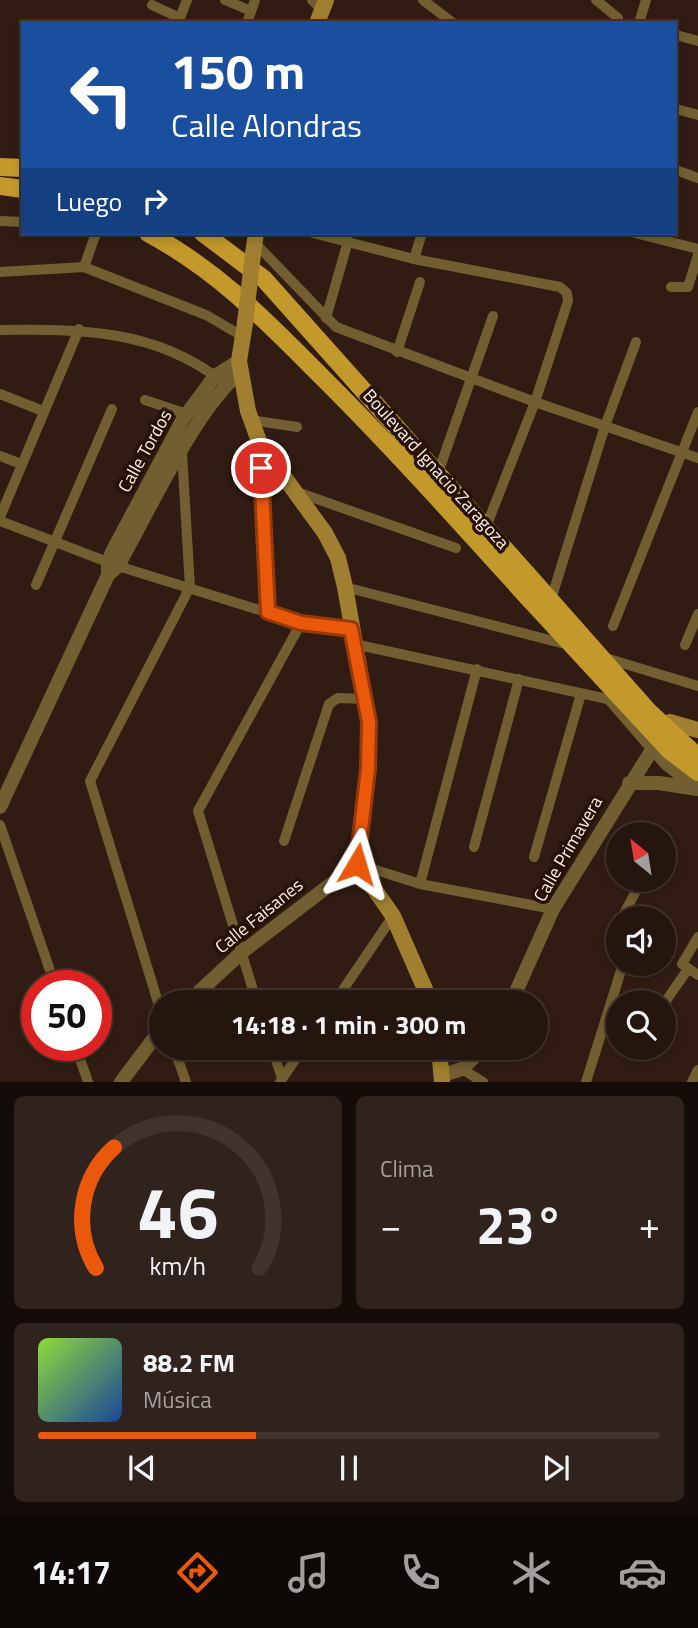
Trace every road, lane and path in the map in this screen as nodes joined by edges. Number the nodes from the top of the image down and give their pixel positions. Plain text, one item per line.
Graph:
1 (187, 0) edge
2 (225, 0) edge
3 (423, 0) edge
4 (596, 0) edge
5 (646, 0) edge
6 (152, 5) dead end
7 (253, 5) edge
8 (618, 18) dead end
9 (179, 21) edge
10 (450, 21) edge
11 (640, 21) edge
12 (677, 36) edge
13 (698, 41) edge
14 (677, 109) edge
15 (698, 115) edge
16 (0, 167) edge
17 (21, 168) edge
18 (677, 170) edge
19 (698, 178) edge
20 (13, 187) edge
21 (0, 221) edge
22 (21, 222) edge
23 (95, 235) edge
24 (152, 235) edge
25 (206, 235) edge
26 (322, 235) edge
27 (421, 235) edge
28 (643, 235) edge
29 (348, 241) junction
30 (254, 243) edge
31 (698, 249) edge
32 (698, 255) edge
33 (414, 259) junction
34 (84, 267) junction
35 (0, 272) edge
36 (420, 282) dead end
37 (671, 287) dead end
38 (493, 316) dead end
39 (326, 318) junction
40 (79, 329) junction
41 (243, 329) junction
42 (0, 330) edge
43 (636, 342) dead end
44 (397, 352) junction
45 (240, 366) junction
46 (472, 379) junction
47 (220, 380) junction
48 (0, 394) edge
49 (145, 400) dead end
50 (535, 402) junction
51 (112, 409) dead end
52 (43, 411) junction
53 (698, 412) edge
54 (187, 414) junction
55 (251, 419) junction
56 (605, 426) junction
57 (297, 427) dead end
58 (260, 444) junction
59 (681, 452) junction
60 (182, 453) junction
61 (0, 456) edge
62 (698, 458) edge
63 (21, 464) junction
64 (438, 473) junction
65 (295, 491) junction
66 (0, 519) edge
67 (486, 527) junction
68 (53, 543) junction
69 (494, 547) junction
70 (456, 548) dead end
71 (111, 568) junction
72 (36, 586) dead end
73 (190, 587) junction
74 (345, 587) junction
75 (553, 593) junction
76 (268, 612) junction
77 (698, 614) edge
78 (301, 623) junction
79 (613, 626) dead end
80 (352, 636) junction
81 (561, 643) junction
82 (685, 645) dead end
83 (609, 659) junction
84 (477, 668) junction
85 (519, 679) junction
86 (698, 687) edge
87 (581, 694) junction
88 (365, 699) junction
89 (612, 700) junction
90 (670, 722) junction
91 (698, 730) edge
92 (698, 745) edge
93 (652, 747) junction
94 (698, 757) edge
95 (698, 772) edge
96 (629, 783) junction
97 (698, 789) edge
98 (0, 807) edge
99 (0, 825) edge
100 (284, 841) dead end
101 (474, 847) dead end
102 (534, 858) dead end
103 (357, 864) junction
104 (420, 884) junction
105 (554, 909) junction
106 (394, 916) junction
107 (698, 937) edge
108 (241, 953) junction
109 (685, 967) junction
110 (50, 970) edge
111 (698, 975) edge
112 (619, 976) edge
113 (154, 990) edge
114 (201, 990) edge
115 (253, 990) edge
116 (343, 990) edge
117 (425, 990) edge
118 (517, 990) edge
119 (672, 990) edge
120 (149, 1045) edge
121 (178, 1060) edge
122 (275, 1060) edge
123 (295, 1060) edge
124 (441, 1060) edge
125 (471, 1060) edge
126 (81, 1061) edge
127 (462, 1069) junction
128 (698, 1070) edge
129 (443, 1079) edge
130 (281, 1080) edge
131 (88, 1082) edge
132 (121, 1082) edge
133 (186, 1082) edge
134 (483, 1082) edge
135 (586, 1082) edge
136 (692, 1082) edge

1 - 9 street
2 - 7 street
3 - 10 street
4 - 8 street
5 - 11 street
6 - 9 street
12 - 13 street
14 - 15 street
16 - 17 main road
17 - 20 main road
18 - 19 street
21 - 22 street
23 - 34 street
24 - 69 main road, Boulevard Ignacio Zaragoza
25 - 64 main road, Boulevard Ignacio Zaragoza
26 - 29 street
27 - 33 street
28 - 31 street
29 - 33 street
29 - 39 street
30 - 39 street
30 - 41 main road, bridge
32 - 37 street
33 - 50 street
34 - 35 street
34 - 41 street
36 - 44 street
38 - 46 street
39 - 44 street
40 - 42 street
40 - 47 street
40 - 52 street
41 - 45 main road
43 - 56 street
44 - 46 street
45 - 47 street, Calle Tordos
45 - 55 main road
46 - 50 street
46 - 64 street
47 - 54 street, Calle Tordos
47 - 60 street, Calle Tordos
48 - 52 street
49 - 54 street
50 - 56 street
50 - 67 street
51 - 68 street
52 - 63 street
53 - 59 street
54 - 71 street, Calle Tordos
55 - 57 street
55 - 58 main road
56 - 59 street
56 - 75 street
58 - 65 main road
58 - 76 street
59 - 62 street
59 - 79 street
60 - 71 street, Calle Tordos
60 - 73 street
61 - 63 street
63 - 66 street
64 - 67 main road, Boulevard Ignacio Zaragoza
65 - 70 street
65 - 74 main road
66 - 68 street
67 - 69 main road, Boulevard Ignacio Zaragoza
68 - 71 street
68 - 72 street
69 - 75 street, Boulevard Ignacio Zaragoza
69 - 81 street, Boulevard Ignacio Zaragoza
69 - 94 main road, bridge
69 - 95 main road, bridge
71 - 73 street
71 - 98 street, Calle Tordos
73 - 76 street
73 - 113 street
74 - 80 main road
74 - 81 street
75 - 83 street, Boulevard Ignacio Zaragoza
76 - 78 street
77 - 82 street
78 - 80 street
78 - 108 street
80 - 84 street
80 - 88 main road
81 - 89 street, Boulevard Ignacio Zaragoza
83 - 86 street
83 - 90 street, Boulevard Ignacio Zaragoza
84 - 85 street
84 - 104 street
85 - 87 street
85 - 101 street
87 - 89 street
87 - 102 street
88 - 100 street
88 - 103 main road
89 - 93 street, Boulevard Ignacio Zaragoza
90 - 91 main road
90 - 92 street, Boulevard Ignacio Zaragoza
90 - 93 street, Calle Primavera
93 - 96 street, Calle Primavera
93 - 97 street, Boulevard Ignacio Zaragoza
96 - 97 street
96 - 105 street, Calle Primavera
99 - 110 street
103 - 104 street
103 - 106 main road
103 - 108 street, Calle Faisanes
104 - 105 street
105 - 118 street, Calle Primavera
106 - 116 street
106 - 117 main road
107 - 109 street
108 - 114 street, Calle Faisanes
108 - 115 street
109 - 111 street
109 - 119 street
112 - 135 street
120 - 132 street
121 - 133 street
122 - 130 street
123 - 130 street
124 - 129 main road
125 - 127 street
126 - 131 street
127 - 129 street
127 - 134 street
128 - 136 street

